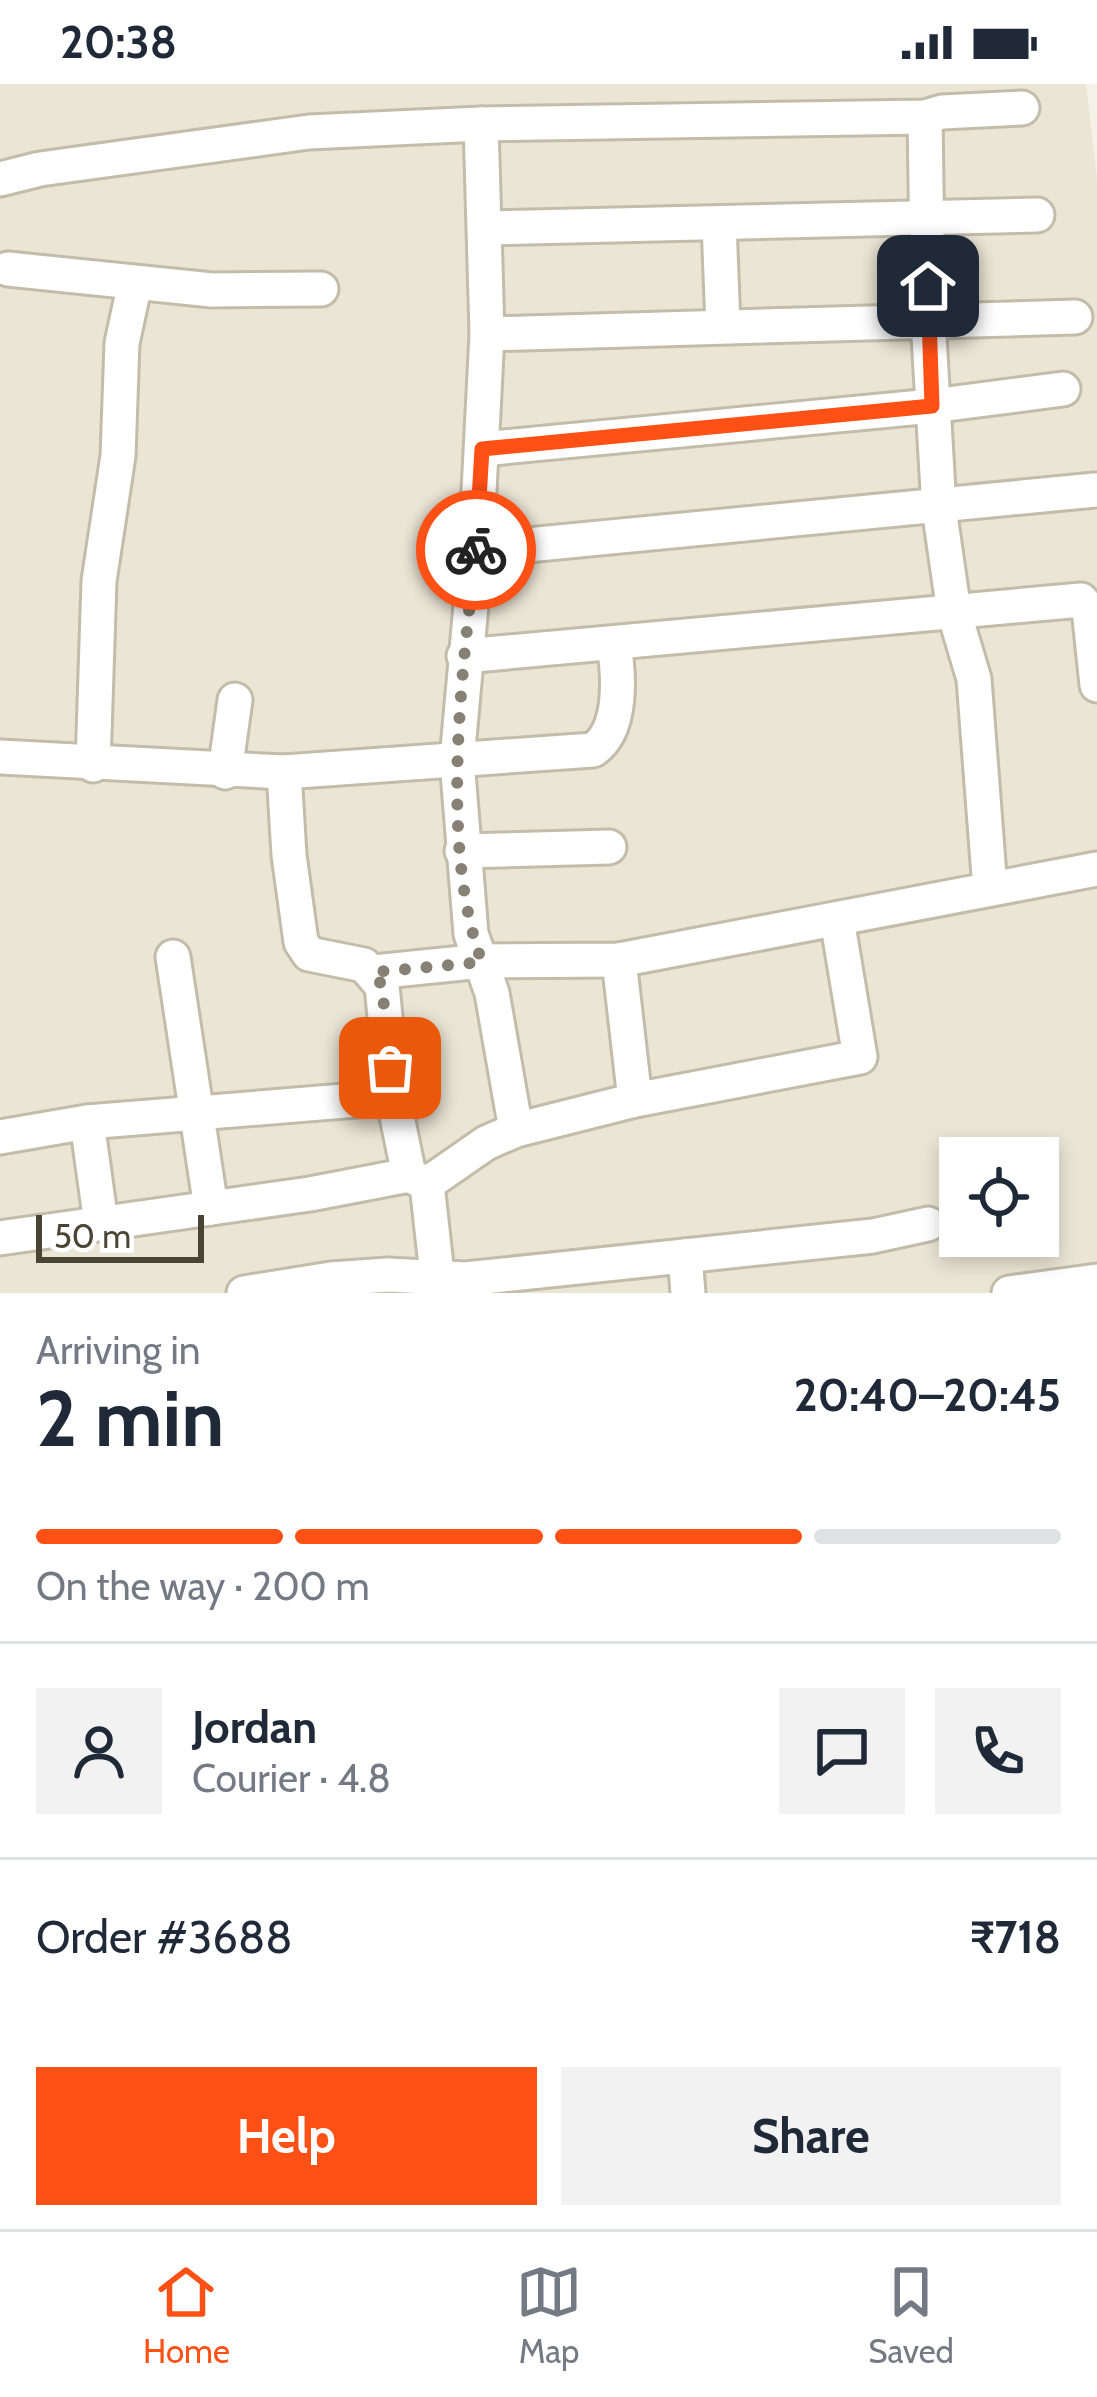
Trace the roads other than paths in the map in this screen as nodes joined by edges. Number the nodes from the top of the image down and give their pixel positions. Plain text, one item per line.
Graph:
1 (1022, 108) dead end
2 (925, 117) junction
3 (482, 124) junction
4 (0, 179) edge
5 (1037, 214) dead end
6 (928, 218) junction
7 (718, 223) junction
8 (486, 228) junction
9 (8, 269) dead end
10 (135, 283) junction
11 (321, 289) dead end
12 (1076, 316) dead end
13 (928, 320) junction
14 (723, 326) junction
15 (487, 334) junction
16 (1063, 389) dead end
17 (932, 406) junction
18 (482, 449) junction
19 (1095, 490) edge
20 (939, 508) junction
21 (476, 550) junction
22 (954, 612) junction
23 (614, 644) junction
24 (464, 656) junction
25 (1097, 685) edge
26 (235, 700) dead end
27 (0, 757) edge
28 (457, 760) junction
29 (93, 765) junction
30 (225, 772) junction
31 (284, 772) junction
32 (610, 847) dead end
33 (462, 851) junction
34 (1097, 868) edge
35 (990, 889) junction
36 (837, 920) junction
37 (173, 957) dead end
38 (619, 960) junction
39 (482, 962) junction
40 (374, 972) junction
41 (393, 1096) junction
42 (635, 1100) junction
43 (196, 1112) junction
44 (88, 1122) junction
45 (516, 1130) junction
46 (0, 1137) edge
47 (418, 1180) junction
48 (211, 1208) junction
49 (101, 1223) junction
50 (928, 1225) dead end
51 (0, 1238) edge
52 (685, 1256) junction
53 (1097, 1281) edge
54 (372, 1284) edge
55 (438, 1284) edge
56 (244, 1293) edge
57 (688, 1293) edge
58 (1009, 1293) edge

1 - 2 street
2 - 3 street
2 - 6 street
3 - 4 street
3 - 8 street
5 - 6 street
6 - 7 street
6 - 13 street
7 - 8 street
7 - 14 street
8 - 15 street
9 - 10 street
10 - 11 street
10 - 29 street
12 - 13 street
13 - 14 street
13 - 17 street
14 - 15 street
15 - 18 street
16 - 17 street
17 - 18 street
17 - 20 street
18 - 21 street
19 - 20 street
20 - 21 street
20 - 22 street
21 - 24 street
22 - 23 street
22 - 25 street
22 - 35 street
23 - 24 street
23 - 28 street
24 - 28 street
26 - 30 street
27 - 29 street
28 - 31 street
28 - 33 street
29 - 30 street
30 - 31 street
31 - 40 street
32 - 33 street
33 - 39 street
34 - 35 street
35 - 36 street
36 - 38 street
36 - 42 street
37 - 43 street
38 - 39 street
38 - 42 street
39 - 40 street
39 - 45 street
40 - 41 street
41 - 43 street
41 - 47 street
42 - 45 street
43 - 44 street
43 - 48 street
44 - 46 street
44 - 49 street
45 - 47 street
47 - 48 street
47 - 55 street
48 - 49 street
49 - 51 street
50 - 52 street
52 - 55 street
52 - 57 street
53 - 58 street
54 - 55 street
54 - 56 street

